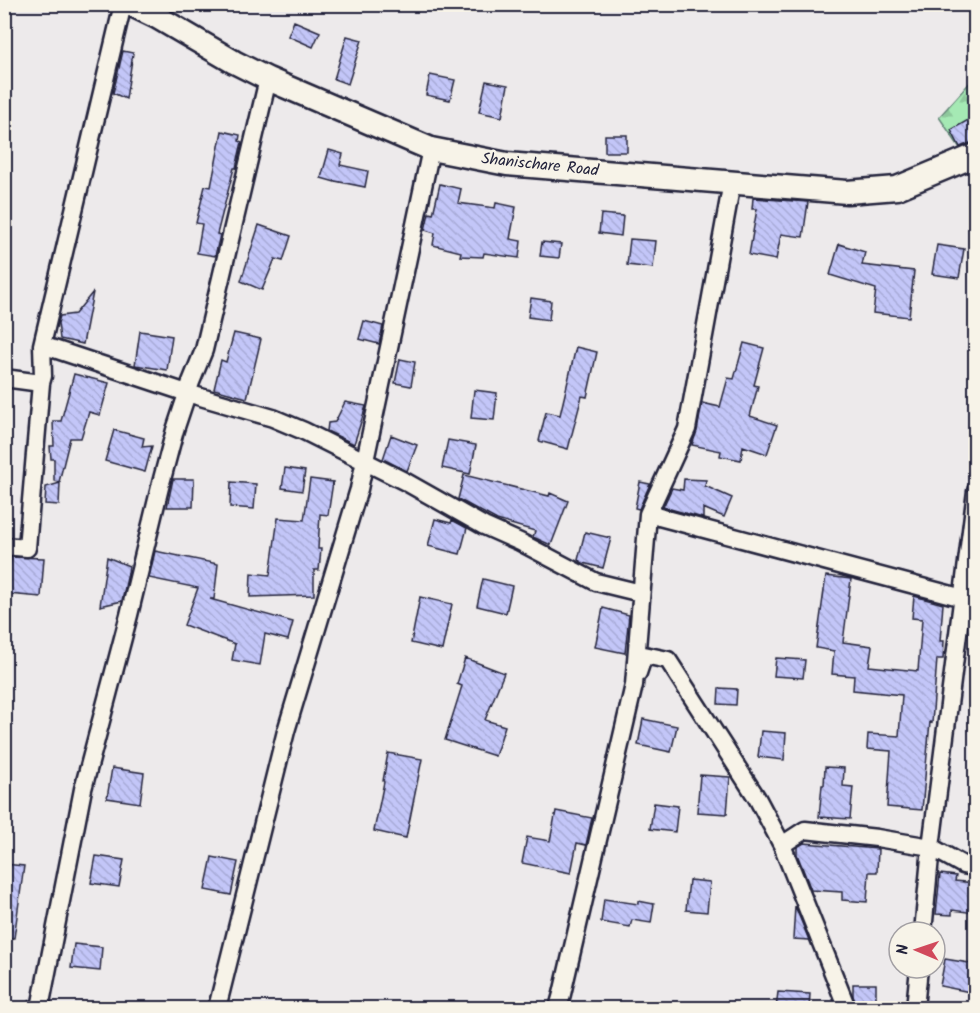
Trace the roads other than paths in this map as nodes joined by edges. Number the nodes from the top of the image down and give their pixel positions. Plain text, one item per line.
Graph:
1 (123, 4) edge
2 (130, 4) edge
3 (268, 79) junction
4 (430, 149) junction
5 (975, 156) edge
6 (732, 182) junction
7 (42, 345) junction
8 (4, 378) edge
9 (41, 383) junction
10 (187, 393) junction
11 (364, 462) junction
12 (975, 491) edge
13 (648, 514) junction
14 (4, 546) edge
15 (641, 593) junction
16 (963, 598) junction
17 (634, 685) junction
18 (782, 845) junction
19 (931, 847) junction
20 (975, 867) edge
21 (923, 920) edge
22 (918, 980) edge
23 (36, 1008) edge
24 (218, 1008) edge
25 (558, 1008) edge
26 (847, 1008) edge
27 (915, 1008) edge

1 - 7 street
2 - 3 street, Shanischare Road
3 - 4 street, Shanischare Road
3 - 10 street
4 - 6 street, Shanischare Road
4 - 11 street
5 - 6 street, Shanischare Road
6 - 13 street
7 - 9 street
7 - 10 street
8 - 9 street
9 - 14 street
10 - 11 street
10 - 23 street
11 - 15 street
11 - 24 street
12 - 16 street
13 - 15 street
13 - 16 street
15 - 17 street
16 - 19 street
17 - 18 street
17 - 25 street
18 - 19 street
18 - 26 street
19 - 20 street
19 - 21 street
22 - 27 street

